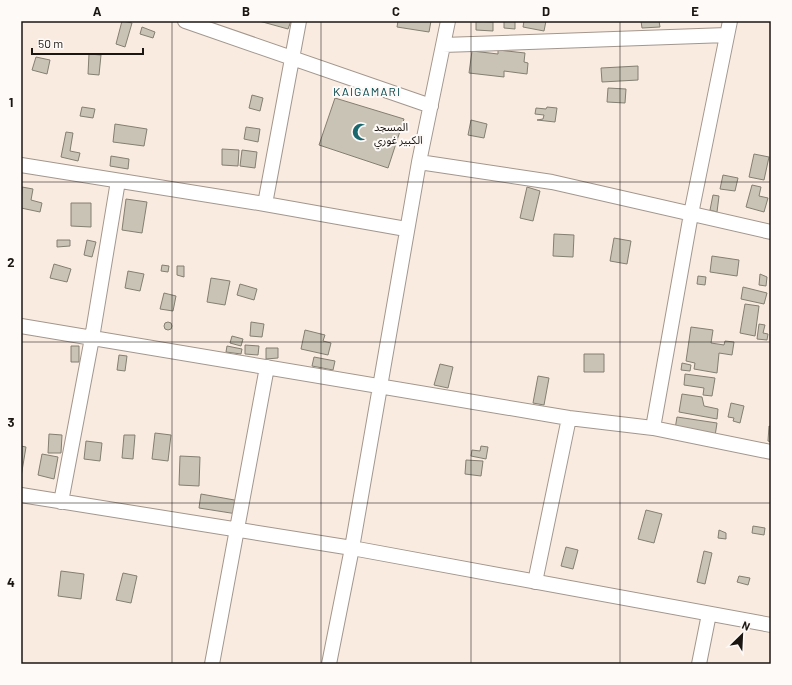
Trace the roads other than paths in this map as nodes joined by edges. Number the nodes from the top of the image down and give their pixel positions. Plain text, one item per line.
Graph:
1 (185, 21) edge
2 (299, 21) edge
3 (448, 21) edge
4 (730, 21) edge
5 (728, 35) junction
6 (443, 45) junction
7 (292, 60) junction
8 (431, 106) junction
9 (419, 162) junction
10 (21, 165) edge
11 (118, 180) junction
12 (265, 204) junction
13 (691, 214) junction
14 (406, 229) junction
15 (771, 232) edge
16 (21, 326) edge
17 (92, 338) junction
18 (267, 367) junction
19 (380, 386) junction
20 (569, 418) junction
21 (653, 428) junction
22 (771, 452) edge
23 (21, 495) edge
24 (61, 502) junction
25 (238, 530) junction
26 (352, 548) junction
27 (535, 582) junction
28 (709, 614) junction
29 (771, 625) edge
30 (212, 664) edge
31 (329, 664) edge
32 (699, 664) edge

1 - 7 street
2 - 7 street
3 - 6 street
4 - 5 street
5 - 6 street
5 - 13 street
6 - 8 street
7 - 8 street
7 - 12 street
8 - 9 street
9 - 13 street
9 - 14 street
10 - 11 street
11 - 12 street
11 - 17 street
12 - 14 street
13 - 15 street
13 - 21 street
14 - 19 street
16 - 17 street
17 - 18 street
17 - 24 street
18 - 19 street
18 - 25 street
19 - 20 street
19 - 26 street
20 - 21 street
20 - 27 street
21 - 22 street
23 - 24 street
24 - 25 street
25 - 26 street
25 - 30 street
26 - 27 street
26 - 31 street
27 - 28 street
28 - 29 street
28 - 32 street

